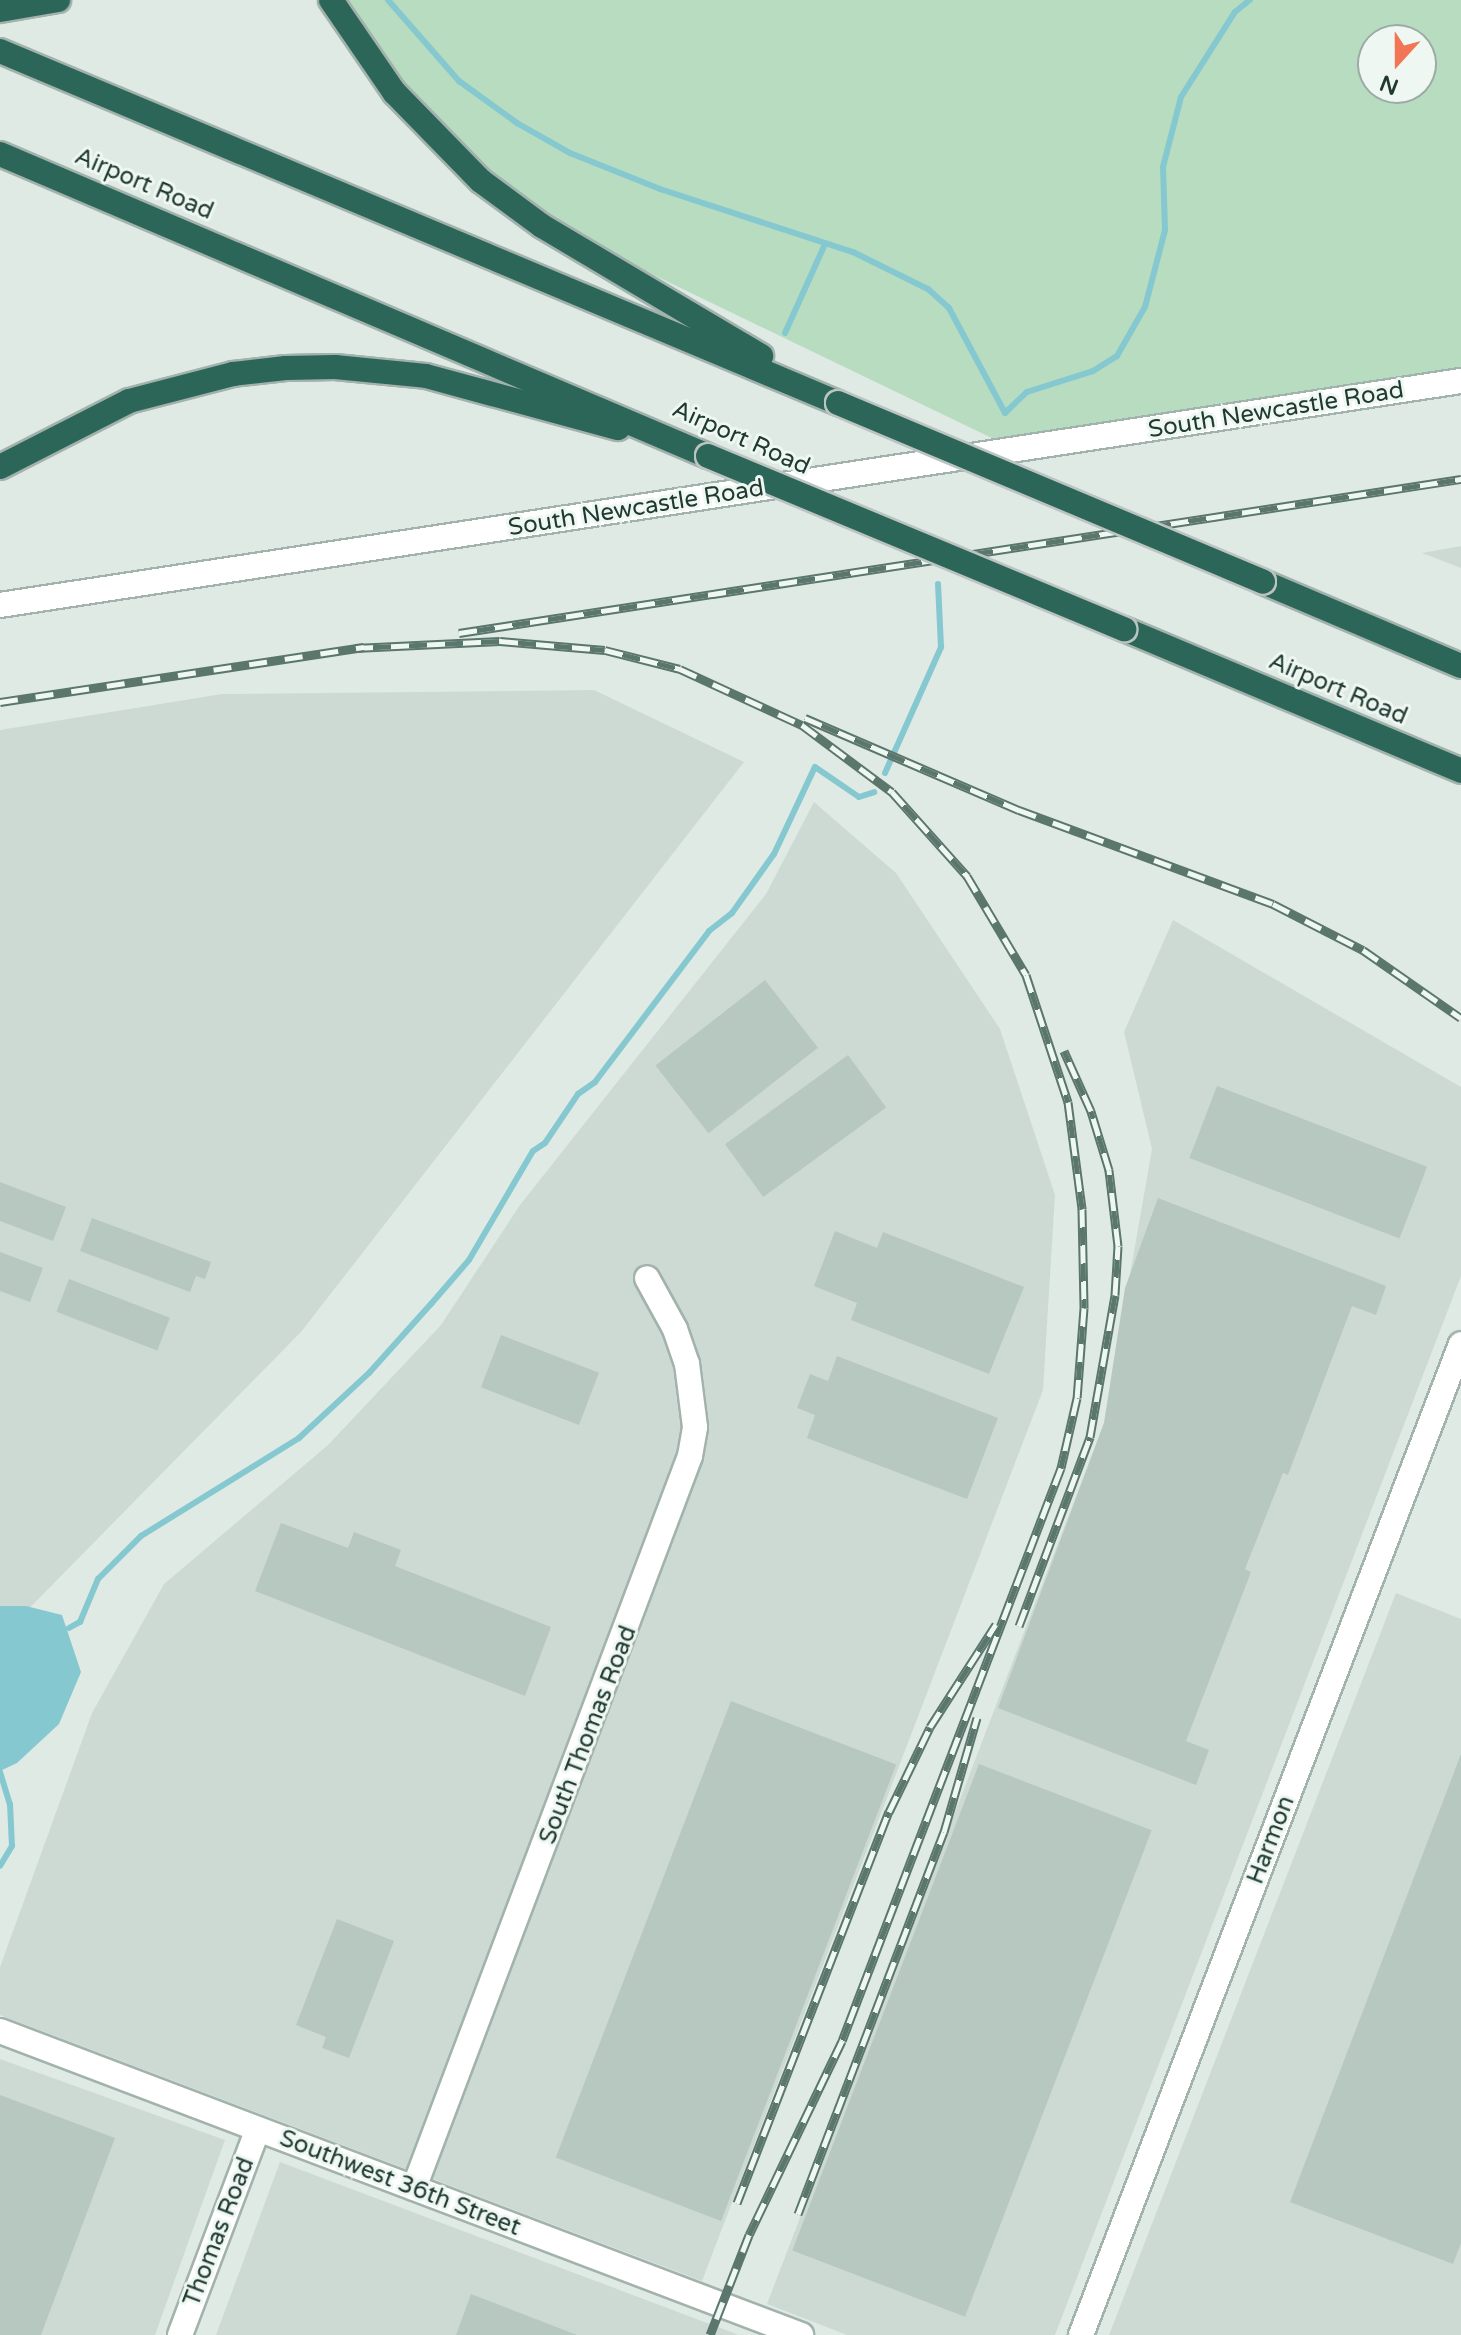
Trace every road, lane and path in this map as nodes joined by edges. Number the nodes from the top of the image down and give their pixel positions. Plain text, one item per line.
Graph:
1 (58, 0) edge
2 (331, 0) edge
3 (0, 10) edge
4 (0, 51) edge
5 (0, 154) edge
6 (1461, 381) edge
7 (838, 403) junction
8 (636, 428) junction
9 (0, 467) edge
10 (0, 605) edge
11 (1461, 666) edge
12 (1461, 771) edge
13 (647, 1278) dead end
14 (1461, 1344) edge
15 (0, 2031) edge
16 (258, 2129) junction
17 (414, 2188) junction
18 (180, 2335) edge
19 (801, 2335) edge
20 (1081, 2335) edge

1 - 3 highway
2 - 7 highway
4 - 7 highway
5 - 8 highway, Airport Road
6 - 10 street, South Newcastle Road
7 - 11 highway, bridge
8 - 9 highway
8 - 12 highway, Airport Road, bridge
13 - 17 street, South Thomas Road
14 - 20 street, Harmon
15 - 16 street, Southwest 36th Street
16 - 17 street, Southwest 36th Street
16 - 18 street, Thomas Road
17 - 19 street, Southwest 36th Street

